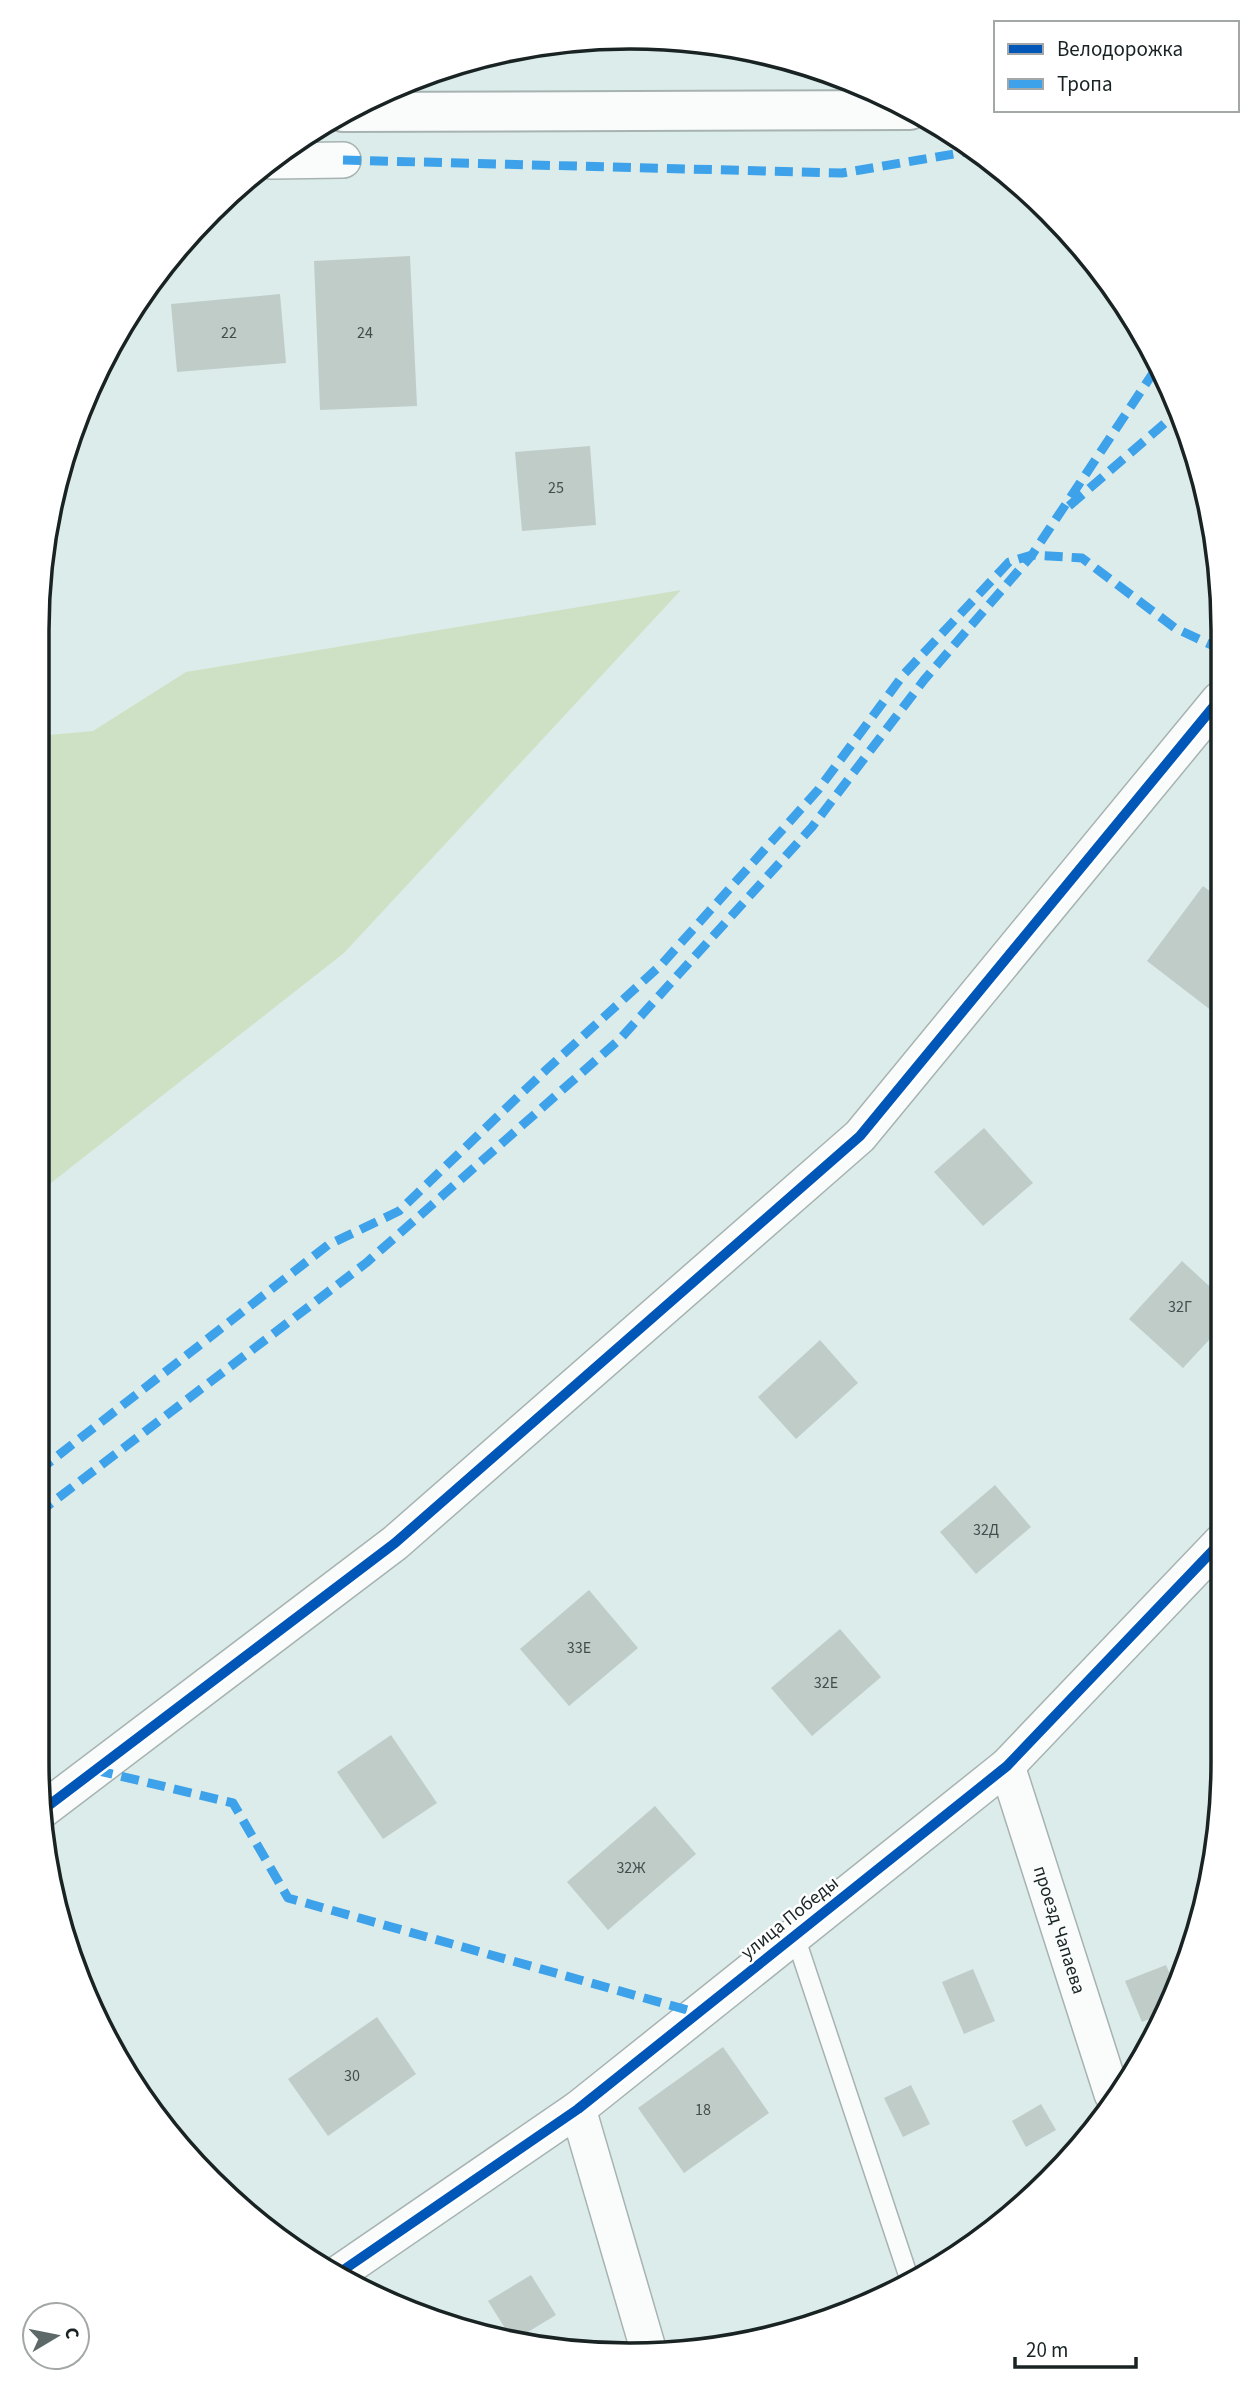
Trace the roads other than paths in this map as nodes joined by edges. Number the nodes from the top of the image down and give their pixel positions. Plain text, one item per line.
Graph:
1 (889, 110) edge
2 (368, 112) edge
3 (343, 160) dead end
4 (288, 161) edge
5 (1211, 710) edge
6 (1211, 1552) edge
7 (1007, 1766) junction
8 (50, 1803) edge
9 (795, 1936) junction
10 (1110, 2089) edge
11 (578, 2109) junction
12 (346, 2268) edge
13 (908, 2272) edge
14 (646, 2343) edge

1 - 2 main road
3 - 4 street
5 - 8 street
6 - 7 street, улица Победы
7 - 9 street, улица Победы
7 - 10 street, проезд Чапаева
9 - 11 street, улица Победы
9 - 13 lane
11 - 12 street, улица Победы
11 - 14 street

